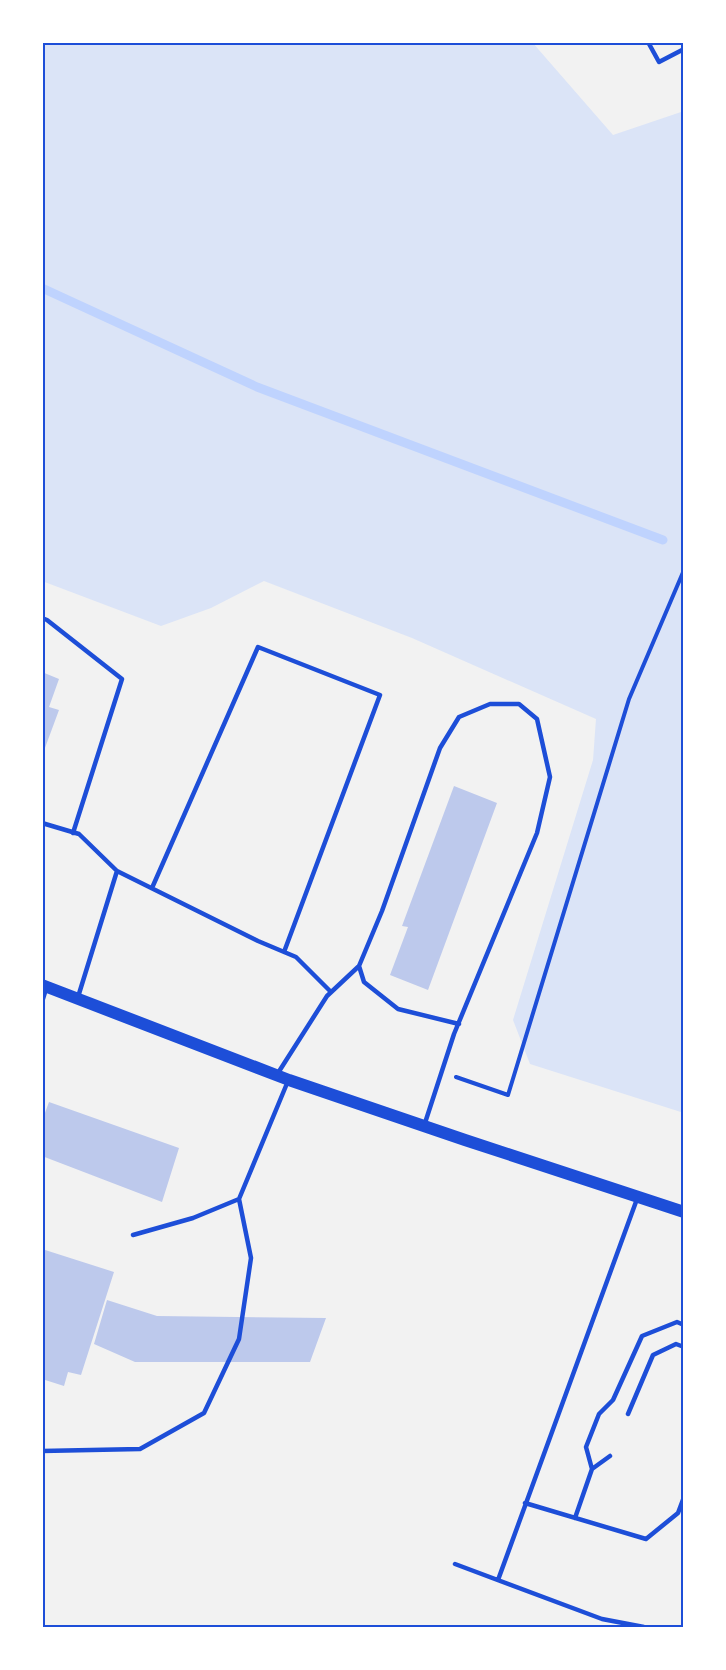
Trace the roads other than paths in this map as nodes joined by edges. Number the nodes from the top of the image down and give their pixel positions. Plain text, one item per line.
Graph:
1 (648, 42) edge
2 (684, 50) edge
3 (42, 618) edge
4 (42, 823) edge
5 (74, 833) junction
6 (117, 871) junction
7 (152, 888) junction
8 (284, 952) junction
9 (359, 966) junction
10 (44, 986) edge
11 (331, 992) junction
12 (78, 998) junction
13 (42, 1002) edge
14 (459, 1024) junction
15 (277, 1074) junction
16 (289, 1080) junction
17 (424, 1126) junction
18 (638, 1197) junction
19 (239, 1199) junction
20 (684, 1212) edge
21 (133, 1235) dead end
22 (684, 1325) edge
23 (684, 1347) edge
24 (628, 1414) dead end
25 (42, 1451) edge
26 (610, 1456) dead end
27 (592, 1469) junction
28 (684, 1497) edge
29 (525, 1503) junction
30 (575, 1518) junction
31 (455, 1564) dead end
32 (498, 1580) junction
33 (675, 1628) edge

1 - 2 lane
3 - 5 lane
4 - 5 lane
5 - 6 lane
6 - 7 lane
6 - 12 lane
7 - 8 lane
7 - 8 lane
8 - 11 lane
9 - 11 lane
9 - 14 lane
9 - 14 lane
10 - 12 main road
10 - 13 lane
11 - 15 lane
12 - 15 main road
14 - 17 lane
15 - 16 main road
16 - 17 main road
16 - 19 lane
17 - 18 main road
18 - 20 main road
18 - 29 lane
19 - 21 lane
19 - 25 lane
22 - 27 lane
23 - 24 lane
26 - 27 lane
27 - 30 lane
28 - 30 lane
29 - 30 lane
29 - 32 lane
31 - 32 lane
32 - 33 lane

